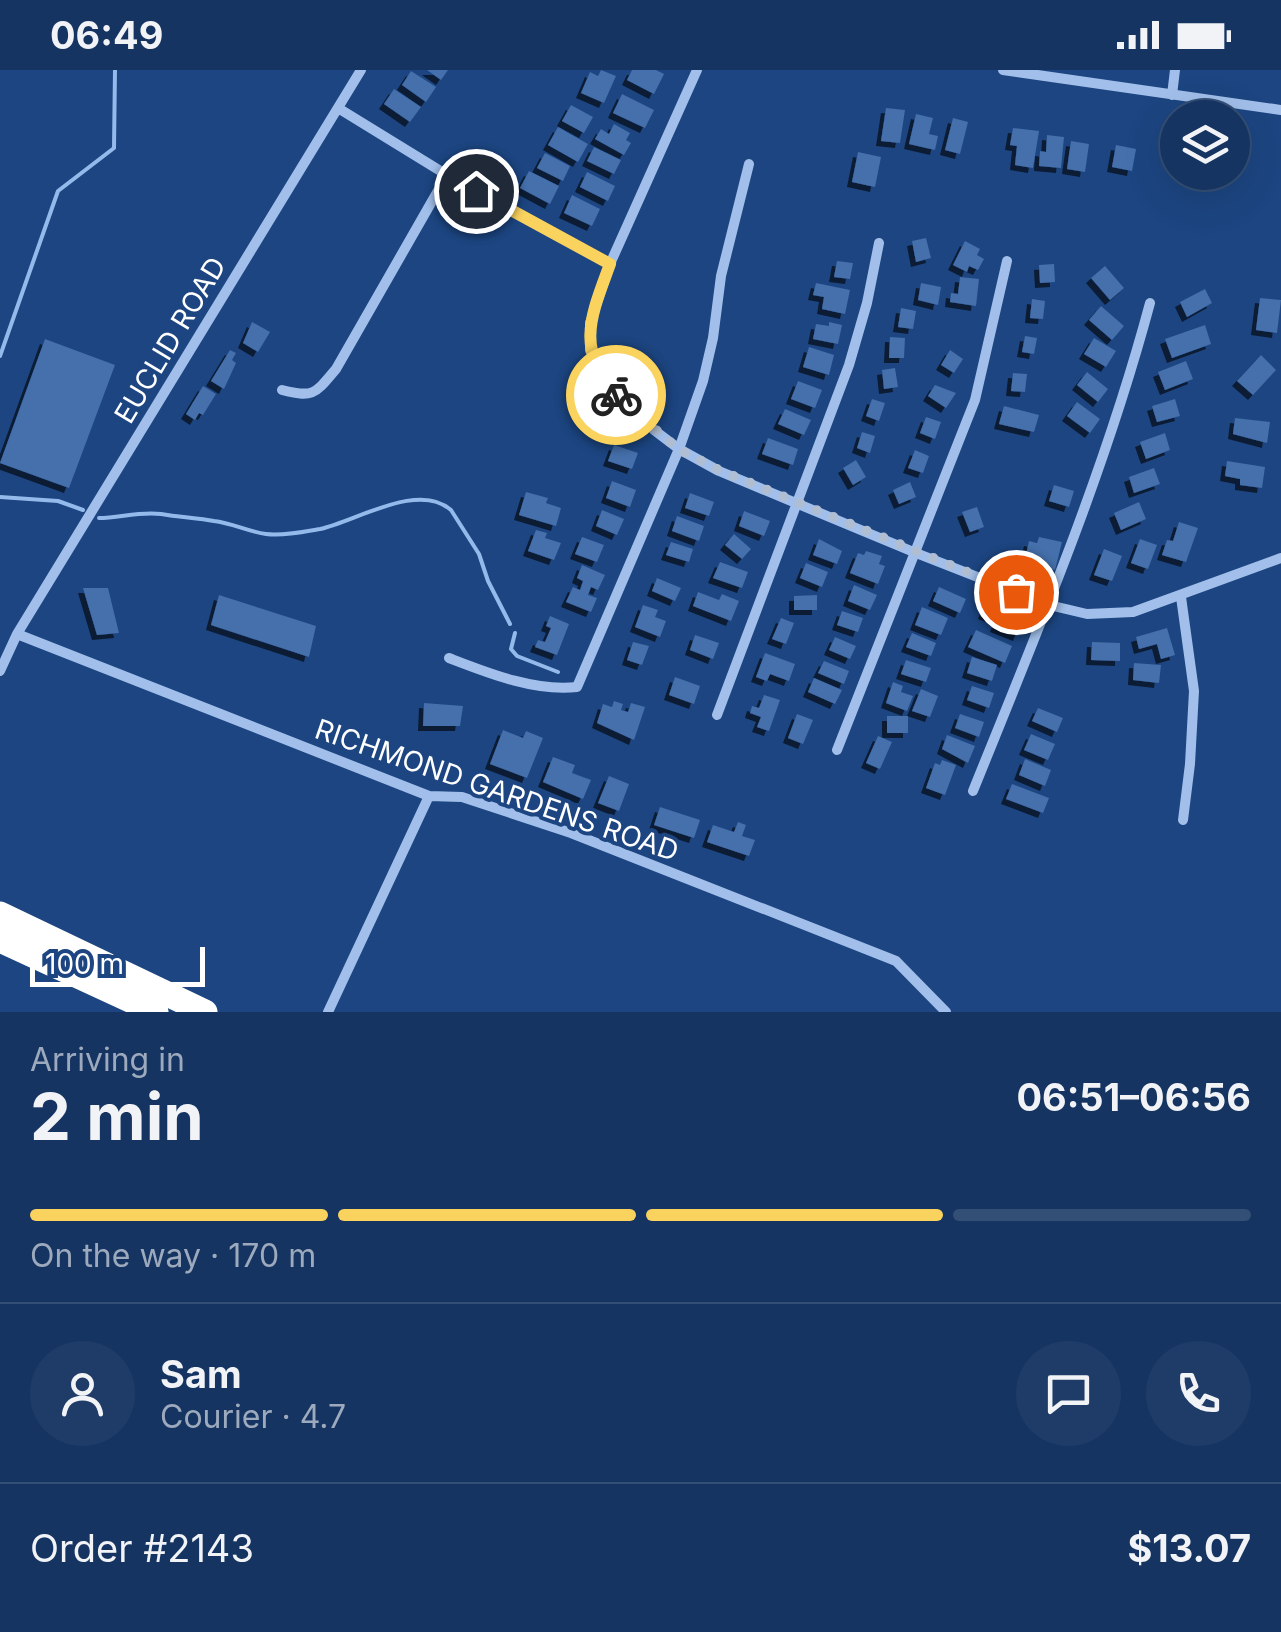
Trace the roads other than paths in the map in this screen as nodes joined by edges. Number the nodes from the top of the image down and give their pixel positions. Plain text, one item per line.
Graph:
1 (361, 70) edge
2 (697, 70) edge
3 (1004, 70) edge
4 (1175, 70) edge
5 (1172, 95) junction
6 (338, 108) junction
7 (1281, 110) edge
8 (749, 164) dead end
9 (447, 175) junction
10 (880, 243) dead end
11 (1007, 261) dead end
12 (610, 264) junction
13 (1150, 303) dead end
14 (282, 390) dead end
15 (678, 449) junction
16 (796, 502) junction
17 (916, 554) junction
18 (1281, 558) edge
19 (1181, 596) junction
20 (1049, 605) junction
21 (18, 634) junction
22 (449, 658) dead end
23 (0, 671) edge
24 (717, 714) dead end
25 (837, 750) dead end
26 (973, 791) dead end
27 (429, 796) junction
28 (1183, 820) dead end
29 (0, 914) edge
30 (0, 940) edge
31 (941, 1011) edge
32 (156, 1012) edge
33 (205, 1012) edge
34 (328, 1012) edge

1 - 6 street, EUCLID ROAD
2 - 12 street
3 - 5 street
4 - 5 street
5 - 7 street
6 - 9 street
6 - 21 street, EUCLID ROAD
8 - 15 street
9 - 12 street
9 - 14 street
10 - 16 street
11 - 17 street
12 - 15 street
13 - 20 street
15 - 16 street
15 - 22 street
16 - 17 street
16 - 24 street
17 - 20 street
17 - 25 street
18 - 19 street
19 - 20 street
19 - 28 street
20 - 26 street
21 - 23 street, EUCLID ROAD
21 - 27 street, RICHMOND GARDENS ROAD
27 - 31 street, RICHMOND GARDENS ROAD
27 - 34 street
29 - 33 highway
30 - 32 highway

